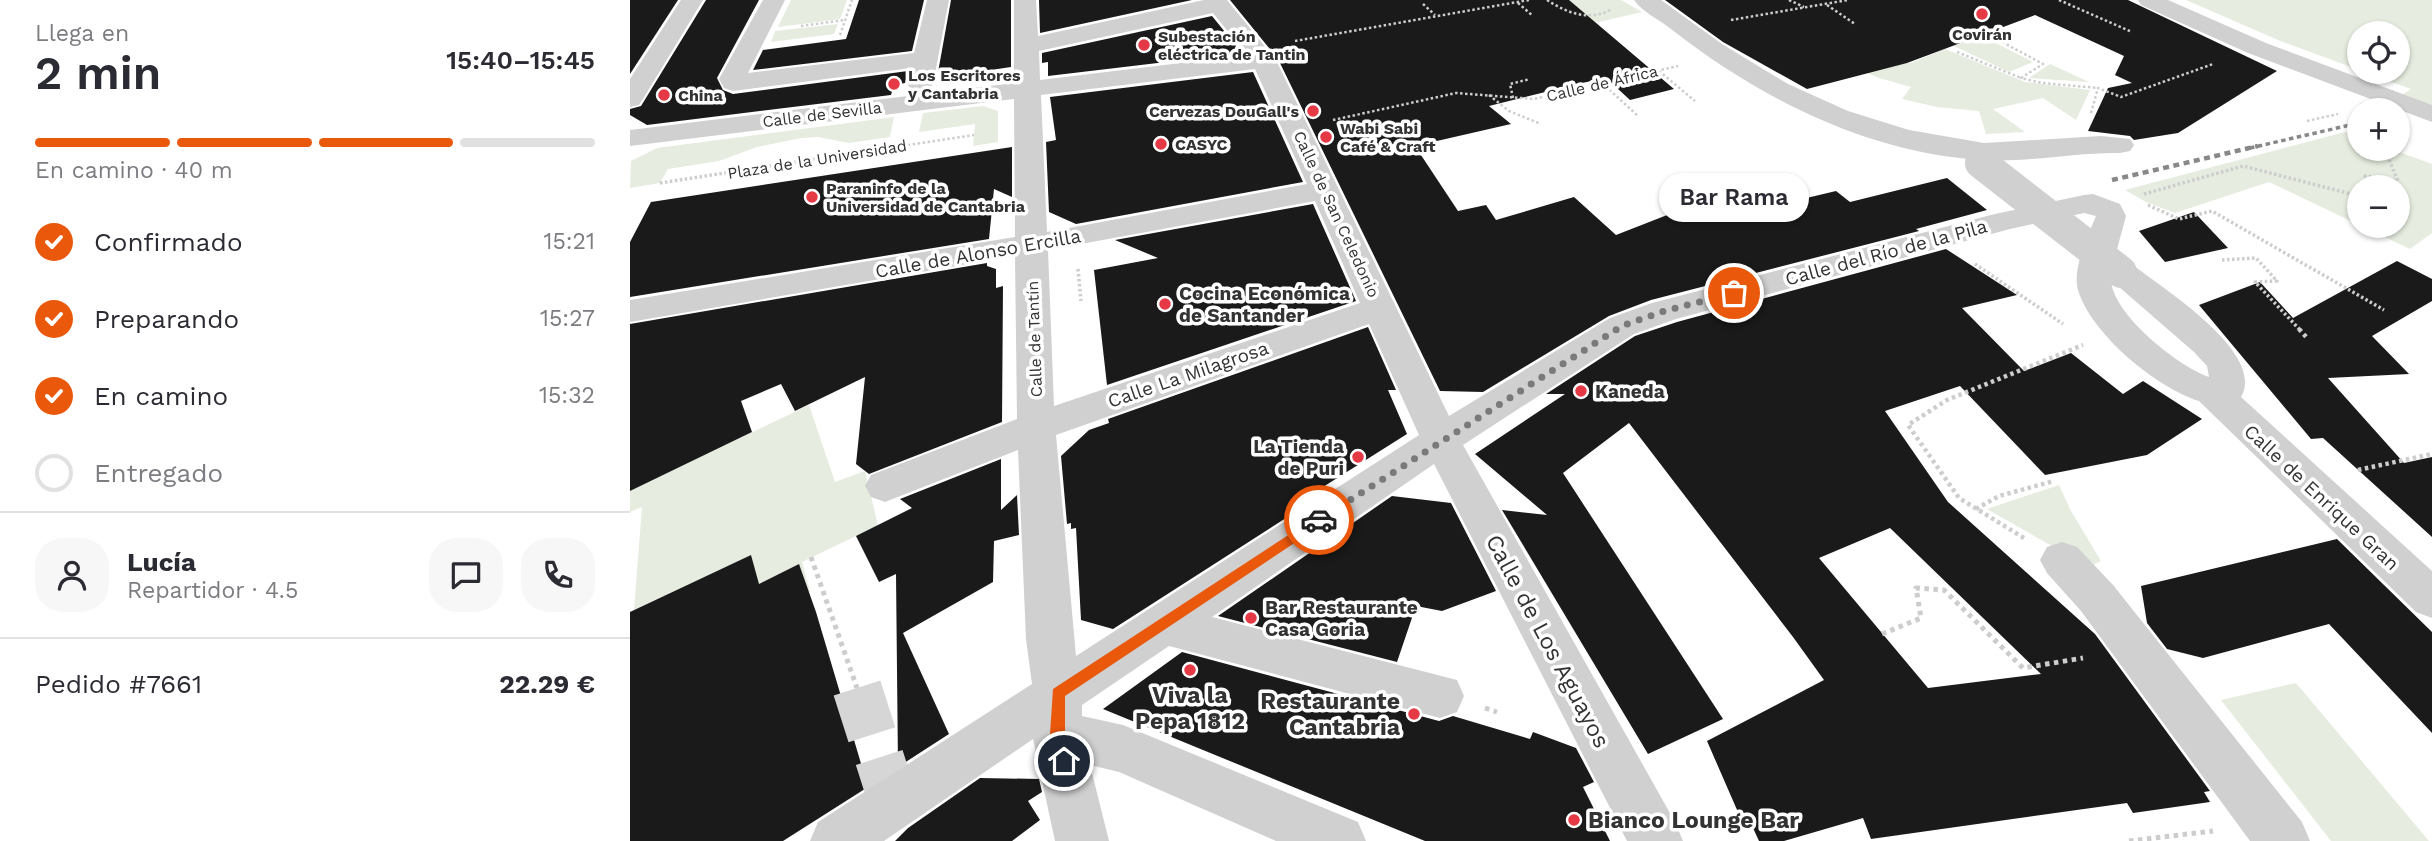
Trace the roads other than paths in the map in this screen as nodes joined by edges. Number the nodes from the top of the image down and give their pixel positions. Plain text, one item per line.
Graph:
1 (692, 0) edge
2 (774, 0) edge
3 (938, 0) edge
4 (1025, 0) edge
5 (1645, 0) edge
6 (2149, 0) edge
7 (1217, 3) edge
8 (1027, 46) junction
9 (1260, 54) junction
10 (926, 59) junction
11 (1028, 88) junction
12 (630, 99) edge
13 (915, 103) junction
14 (2432, 114) edge
15 (630, 138) edge
16 (2120, 145) dead end
17 (1973, 157) junction
18 (1325, 190) junction
19 (1031, 244) junction
20 (1380, 308) junction
21 (630, 311) edge
22 (2214, 394) junction
23 (1036, 427) junction
24 (1441, 440) junction
25 (885, 486) dead end
26 (2062, 560) road end
27 (2432, 599) edge
28 (1162, 624) junction
29 (1440, 696) dead end
30 (1058, 713) junction
31 (837, 841) edge
32 (1082, 841) edge
33 (1339, 841) edge
34 (1656, 841) edge
35 (2283, 841) edge

1 - 12 street
2 - 10 street
3 - 10 street
4 - 8 street, Calle de Tantín
5 - 17 street
6 - 14 street
7 - 8 street
7 - 9 street, Calle de San Celedonio
8 - 11 street, Calle de Tantín
9 - 11 street, Calle de Sevilla
9 - 18 street, Calle de San Celedonio
10 - 13 street
11 - 13 street, Calle de Sevilla
11 - 19 street, Calle de Tantín
13 - 15 street, Calle de Sevilla
16 - 17 street
17 - 22 street, bridge
18 - 19 street, Calle de Alonso Ercilla
18 - 20 street, Calle de San Celedonio
19 - 21 street, Calle de Alonso Ercilla
19 - 23 street, Calle de Tantín
20 - 23 street, Calle La Milagrosa
20 - 24 street, Calle de San Celedonio
22 - 24 street, Calle del Río de la Pila
22 - 27 street, Calle de Enrique Gran
23 - 25 street
23 - 30 street, Calle de Tantín
24 - 28 street, Calle del Río de la Pila
24 - 34 street, Calle de Los Aguayos
26 - 35 street
28 - 29 street
28 - 30 street, Calle del Río de la Pila
30 - 31 street, Calle del Río de la Pila
30 - 32 street, Calle de Tantín
30 - 33 street

